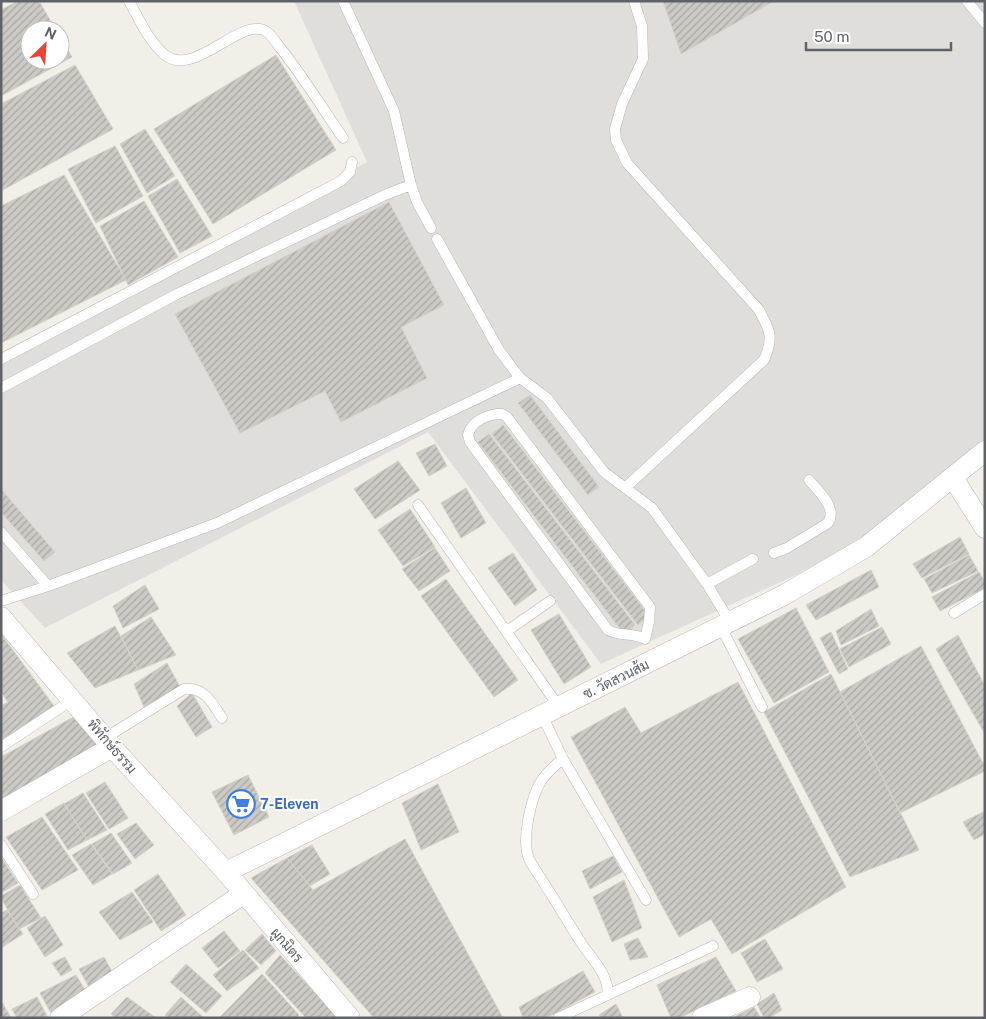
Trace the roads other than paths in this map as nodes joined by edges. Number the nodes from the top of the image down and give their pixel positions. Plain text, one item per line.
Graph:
1 (129, 1) edge
2 (343, 1) edge
3 (634, 1) edge
4 (967, 1) edge
5 (985, 23) edge
6 (343, 138) dead end
7 (352, 162) dead end
8 (411, 185) junction
9 (431, 228) dead end
10 (437, 239) dead end
11 (1, 359) edge
12 (520, 378) junction
13 (1, 388) edge
14 (985, 451) edge
15 (953, 478) junction
16 (809, 480) dead end
17 (626, 487) junction
18 (418, 505) dead end
19 (982, 518) edge
20 (1, 532) edge
21 (774, 553) dead end
22 (753, 559) dead end
23 (708, 584) junction
24 (48, 586) junction
25 (985, 594) edge
26 (1, 601) edge
27 (550, 601) dead end
28 (954, 613) dead end
29 (1, 618) edge
30 (726, 624) junction
31 (507, 631) junction
32 (650, 649) junction
33 (72, 700) junction
34 (762, 707) dead end
35 (551, 711) junction
36 (222, 718) dead end
37 (109, 743) junction
38 (1, 747) edge
39 (563, 759) junction
40 (1, 811) edge
41 (1, 845) edge
42 (226, 872) junction
43 (34, 894) dead end
44 (243, 894) junction
45 (646, 900) dead end
46 (713, 946) dead end
47 (608, 994) junction
48 (750, 997) dead end
49 (60, 1018) edge
50 (350, 1018) edge
51 (558, 1018) edge
52 (702, 1018) edge

1 - 6 lane
2 - 8 lane
3 - 17 lane
4 - 5 lane
7 - 11 lane
8 - 9 lane
8 - 13 lane
10 - 12 lane
12 - 17 lane
12 - 24 lane
14 - 15 street, ซ. วัดสวนส้ม
15 - 19 street
15 - 30 street, ซ. วัดสวนส้ม
16 - 21 lane
17 - 23 lane
18 - 31 lane
20 - 24 lane
22 - 23 lane
23 - 30 lane
24 - 26 lane
25 - 28 lane
27 - 31 lane
29 - 33 street, พิทักษ์ธรรม
30 - 32 street, ซ. วัดสวนส้ม
30 - 34 lane
31 - 35 lane
32 - 32 lane
32 - 35 street, ซ. วัดสวนส้ม
33 - 37 street, พิทักษ์ธรรม
33 - 38 lane
35 - 39 lane
35 - 42 street, ซ. วัดสวนส้ม
36 - 37 lane
37 - 40 street
37 - 42 street, พิทักษ์ธรรม
39 - 45 lane
39 - 47 lane
41 - 43 lane
42 - 44 street, ผูกมิตร
44 - 49 street
44 - 50 street, ผูกมิตร
46 - 47 lane
47 - 51 lane
48 - 52 street

